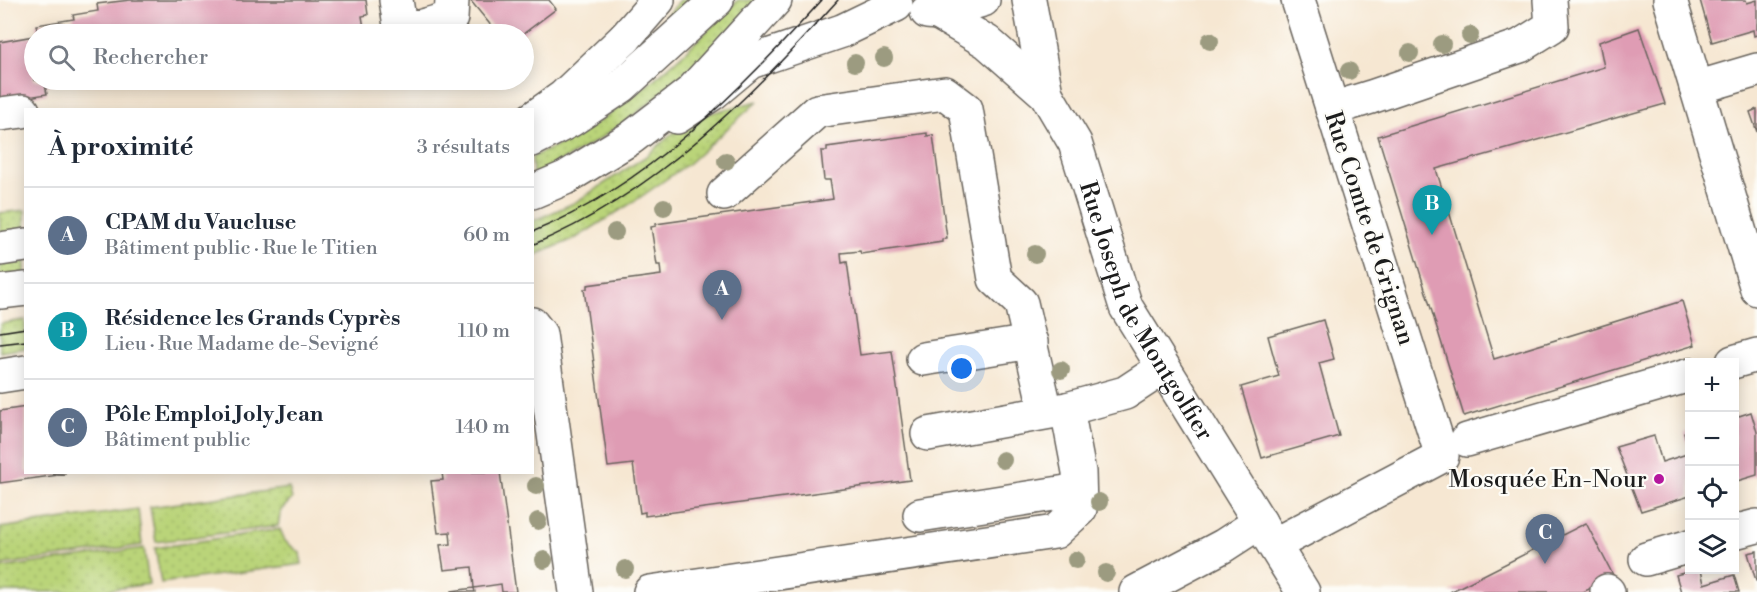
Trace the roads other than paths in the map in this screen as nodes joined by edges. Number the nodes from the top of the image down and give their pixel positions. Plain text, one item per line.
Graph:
1 (396, 0) edge
2 (452, 0) edge
3 (658, 0) edge
4 (717, 0) edge
5 (775, 0) edge
6 (983, 0) edge
7 (1029, 0) edge
8 (1298, 0) edge
9 (1550, 0) edge
10 (1670, 0) edge
11 (891, 2) edge
12 (938, 13) junction
13 (400, 24) edge
14 (430, 24) edge
15 (1757, 69) edge
16 (1696, 88) junction
17 (1046, 94) junction
18 (1332, 109) junction
19 (534, 118) edge
20 (534, 139) edge
21 (565, 178) junction
22 (534, 191) edge
23 (724, 194) dead end
24 (24, 245) edge
25 (0, 249) edge
26 (24, 289) edge
27 (1757, 290) edge
28 (0, 292) edge
29 (534, 326) edge
30 (1031, 342) junction
31 (1757, 355) edge
32 (923, 359) dead end
33 (1739, 361) edge
34 (1163, 368) junction
35 (24, 372) edge
36 (0, 376) edge
37 (1685, 376) edge
38 (1057, 411) junction
39 (928, 434) dead end
40 (1455, 448) junction
41 (1079, 490) junction
42 (920, 515) dead end
43 (1757, 526) edge
44 (1739, 531) edge
45 (1268, 534) junction
46 (1685, 547) edge
47 (1646, 559) dead end
48 (576, 592) edge
49 (650, 592) edge
50 (1136, 592) edge
51 (1303, 592) edge

1 - 13 street
2 - 14 street
3 - 19 street
4 - 20 street
5 - 21 street
6 - 12 street
7 - 17 street
8 - 18 street, Rue Comte de Grignan
9 - 18 street
10 - 16 street
11 - 12 street
11 - 21 street
12 - 17 street
15 - 16 street
16 - 27 street
17 - 34 street, Rue Joseph de Montgolfier
18 - 40 street, Rue Comte de Grignan
21 - 22 street
23 - 30 street
24 - 25 street
26 - 28 street
29 - 48 street
30 - 32 street
30 - 38 street
31 - 33 street
34 - 38 street
34 - 45 street, Rue Joseph de Montgolfier
35 - 36 street
37 - 40 street
38 - 39 street
38 - 41 street
40 - 45 street
41 - 42 street
41 - 49 street
43 - 44 street
45 - 50 street
45 - 51 street, Rue Joseph de Montgolfier
46 - 47 street

